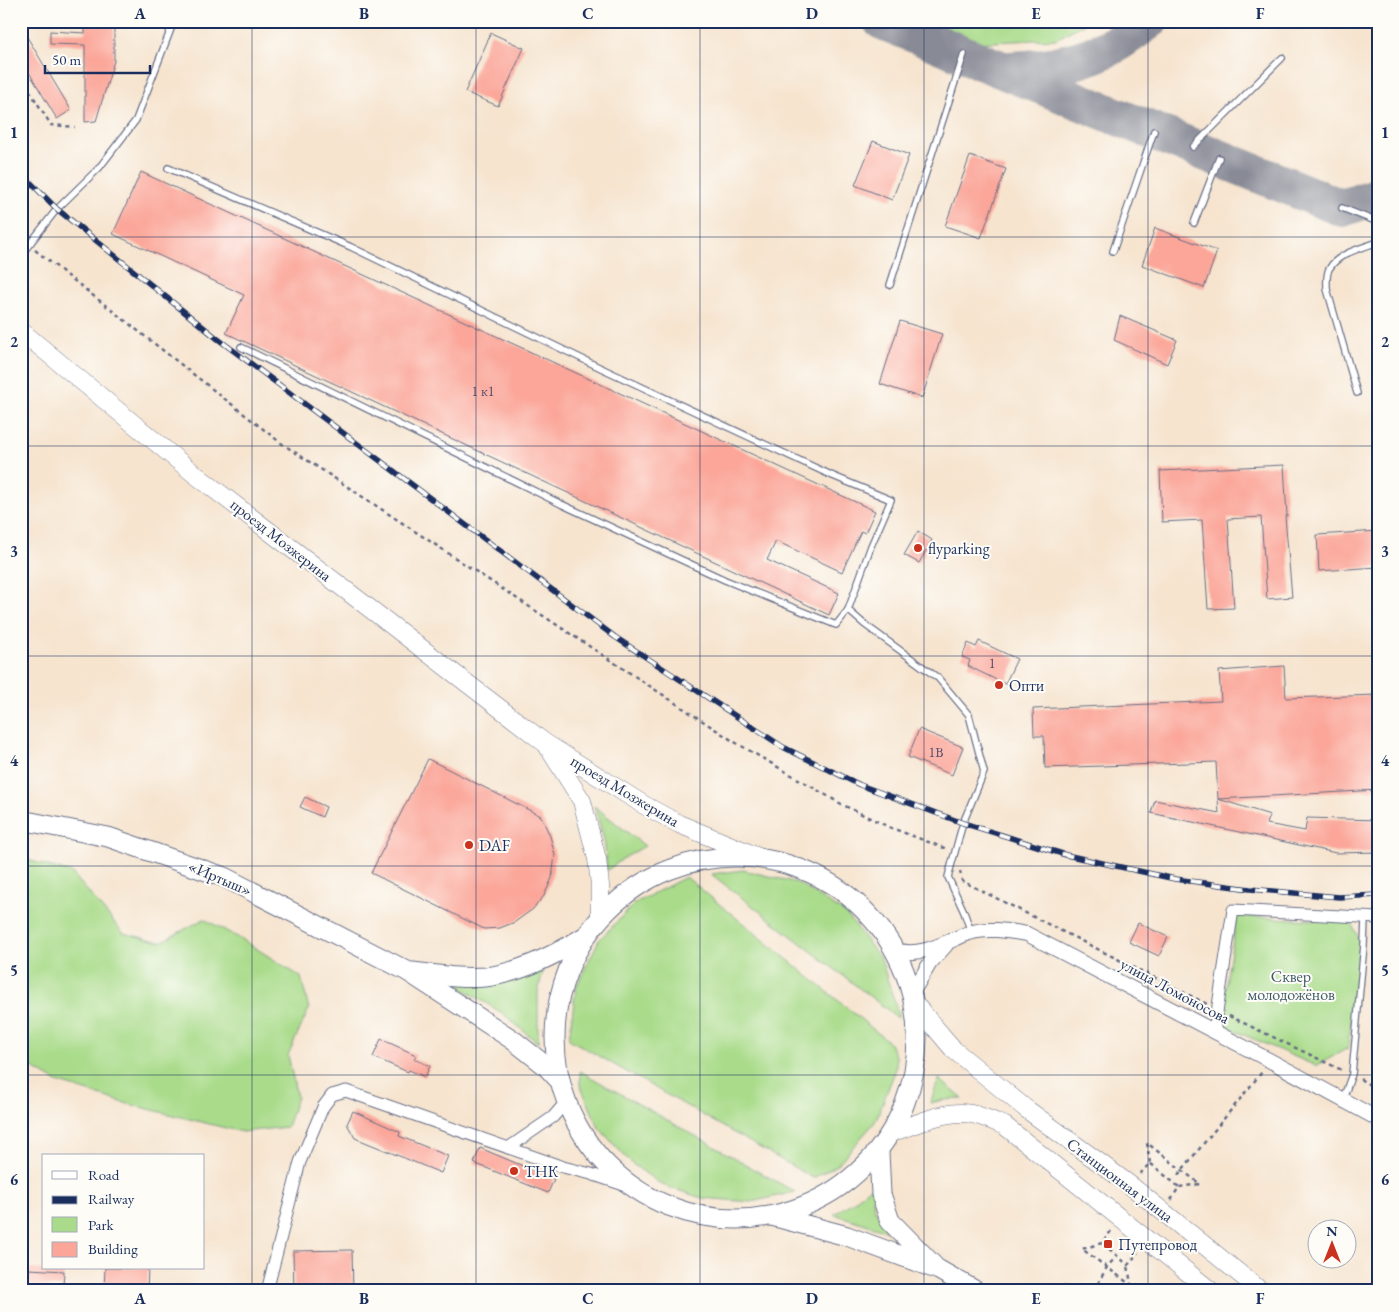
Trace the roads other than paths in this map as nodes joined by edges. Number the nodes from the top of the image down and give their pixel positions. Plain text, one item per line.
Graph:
1 (174, 21) edge
2 (964, 54) dead end
3 (1282, 58) dead end
4 (1154, 131) dead end
5 (1193, 147) dead end
6 (1219, 158) dead end
7 (168, 168) dead end
8 (1342, 208) dead end
9 (1378, 222) edge
10 (1194, 223) dead end
11 (1378, 242) edge
12 (1113, 251) dead end
13 (21, 255) edge
14 (890, 285) dead end
15 (21, 331) edge
16 (241, 346) dead end
17 (1357, 393) dead end
18 (848, 610) junction
19 (545, 743) junction
20 (21, 820) edge
21 (761, 858) junction
22 (600, 917) junction
23 (1365, 918) junction
24 (1378, 918) edge
25 (971, 932) junction
26 (585, 936) junction
27 (948, 943) junction
28 (895, 950) junction
29 (407, 971) junction
30 (913, 999) junction
31 (1214, 1031) junction
32 (559, 1080) junction
33 (1343, 1100) junction
34 (566, 1102) junction
35 (1378, 1119) edge
36 (893, 1132) junction
37 (508, 1148) junction
38 (879, 1152) junction
39 (633, 1188) junction
40 (772, 1216) junction
41 (939, 1270) junction
42 (267, 1291) edge
43 (976, 1291) edge
44 (1211, 1291) edge
45 (1261, 1291) edge

1 - 13 lane
2 - 14 lane
3 - 5 lane
4 - 12 lane
6 - 10 lane
7 - 18 lane
8 - 9 lane
11 - 17 lane
15 - 19 main road, проезд Мозжерина
16 - 18 lane
18 - 25 lane
19 - 21 main road, проезд Мозжерина
19 - 22 main road, проезд Мозжерина
20 - 29 highway, «Иртыш»
21 - 22 highway
21 - 28 highway
22 - 26 highway
23 - 24 street
23 - 31 street
23 - 33 lane
25 - 27 street, улица Ломоносова
25 - 31 street, улица Ломоносова
26 - 29 highway
26 - 32 highway
27 - 28 street
27 - 30 street
28 - 30 highway
29 - 32 highway
30 - 36 highway
30 - 45 main road, Станционная улица
31 - 33 street, улица Ломоносова
32 - 34 highway
33 - 35 street, улица Ломоносова
34 - 37 street
34 - 39 highway
36 - 38 highway
36 - 44 main road, Станционная улица
37 - 39 street
37 - 42 street
38 - 40 highway
38 - 41 highway
39 - 40 highway
40 - 41 highway
41 - 43 highway

